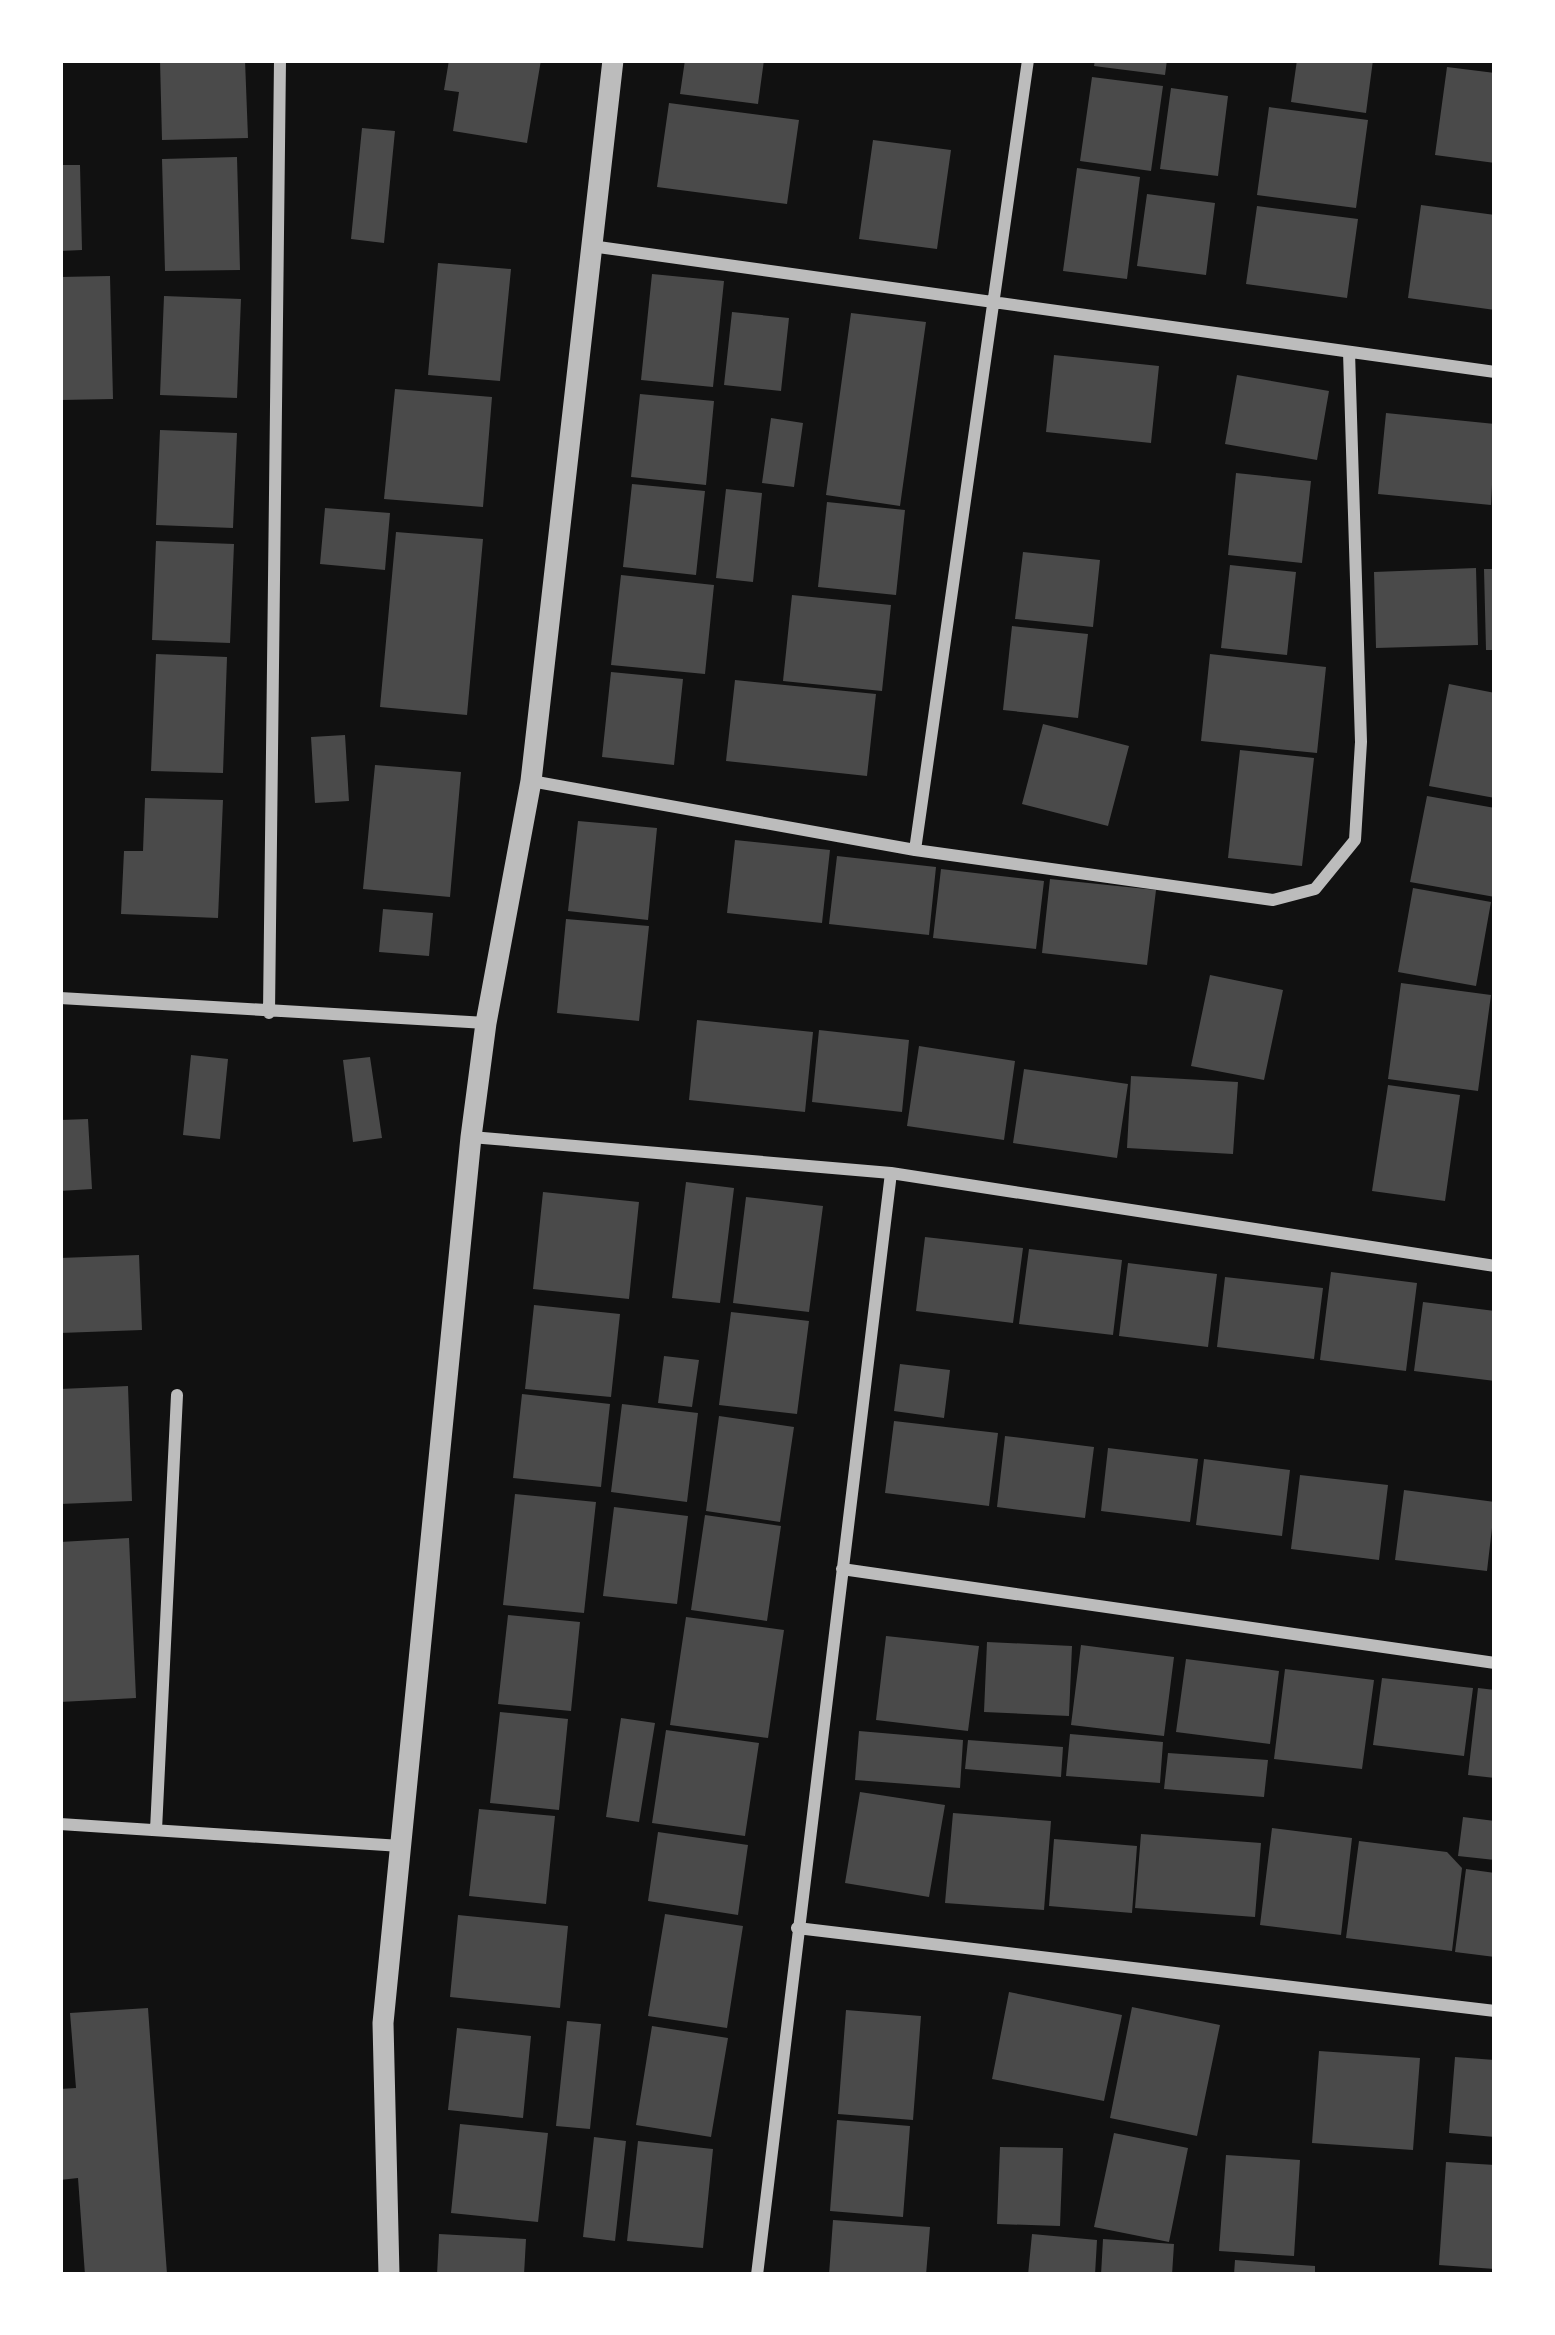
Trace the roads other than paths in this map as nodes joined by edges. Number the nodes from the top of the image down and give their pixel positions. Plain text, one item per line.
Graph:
1 (280, 60) edge
2 (613, 60) edge
3 (1028, 60) edge
4 (590, 246) junction
5 (995, 303) junction
6 (1349, 352) junction
7 (1495, 372) edge
8 (531, 781) junction
9 (914, 850) junction
10 (60, 998) edge
11 (269, 1013) junction
12 (486, 1023) junction
13 (471, 1137) junction
14 (891, 1173) junction
15 (1495, 1265) edge
16 (177, 1395) dead end
17 (842, 1569) junction
18 (1495, 1663) edge
19 (60, 1824) edge
20 (157, 1830) junction
21 (401, 1846) junction
22 (796, 1928) junction
23 (1495, 2011) edge
24 (389, 2275) edge
25 (758, 2275) edge

1 - 11 street
2 - 4 street
3 - 5 street
4 - 5 street
4 - 8 street
5 - 6 street
5 - 9 street
6 - 7 street
6 - 9 street
8 - 9 street
8 - 12 street
10 - 11 street
11 - 12 street
12 - 13 street
13 - 14 street
13 - 21 street
14 - 15 street
14 - 17 street
16 - 20 street
17 - 18 street
17 - 22 street
19 - 20 street
20 - 21 street
21 - 24 street
22 - 23 street
22 - 25 street

